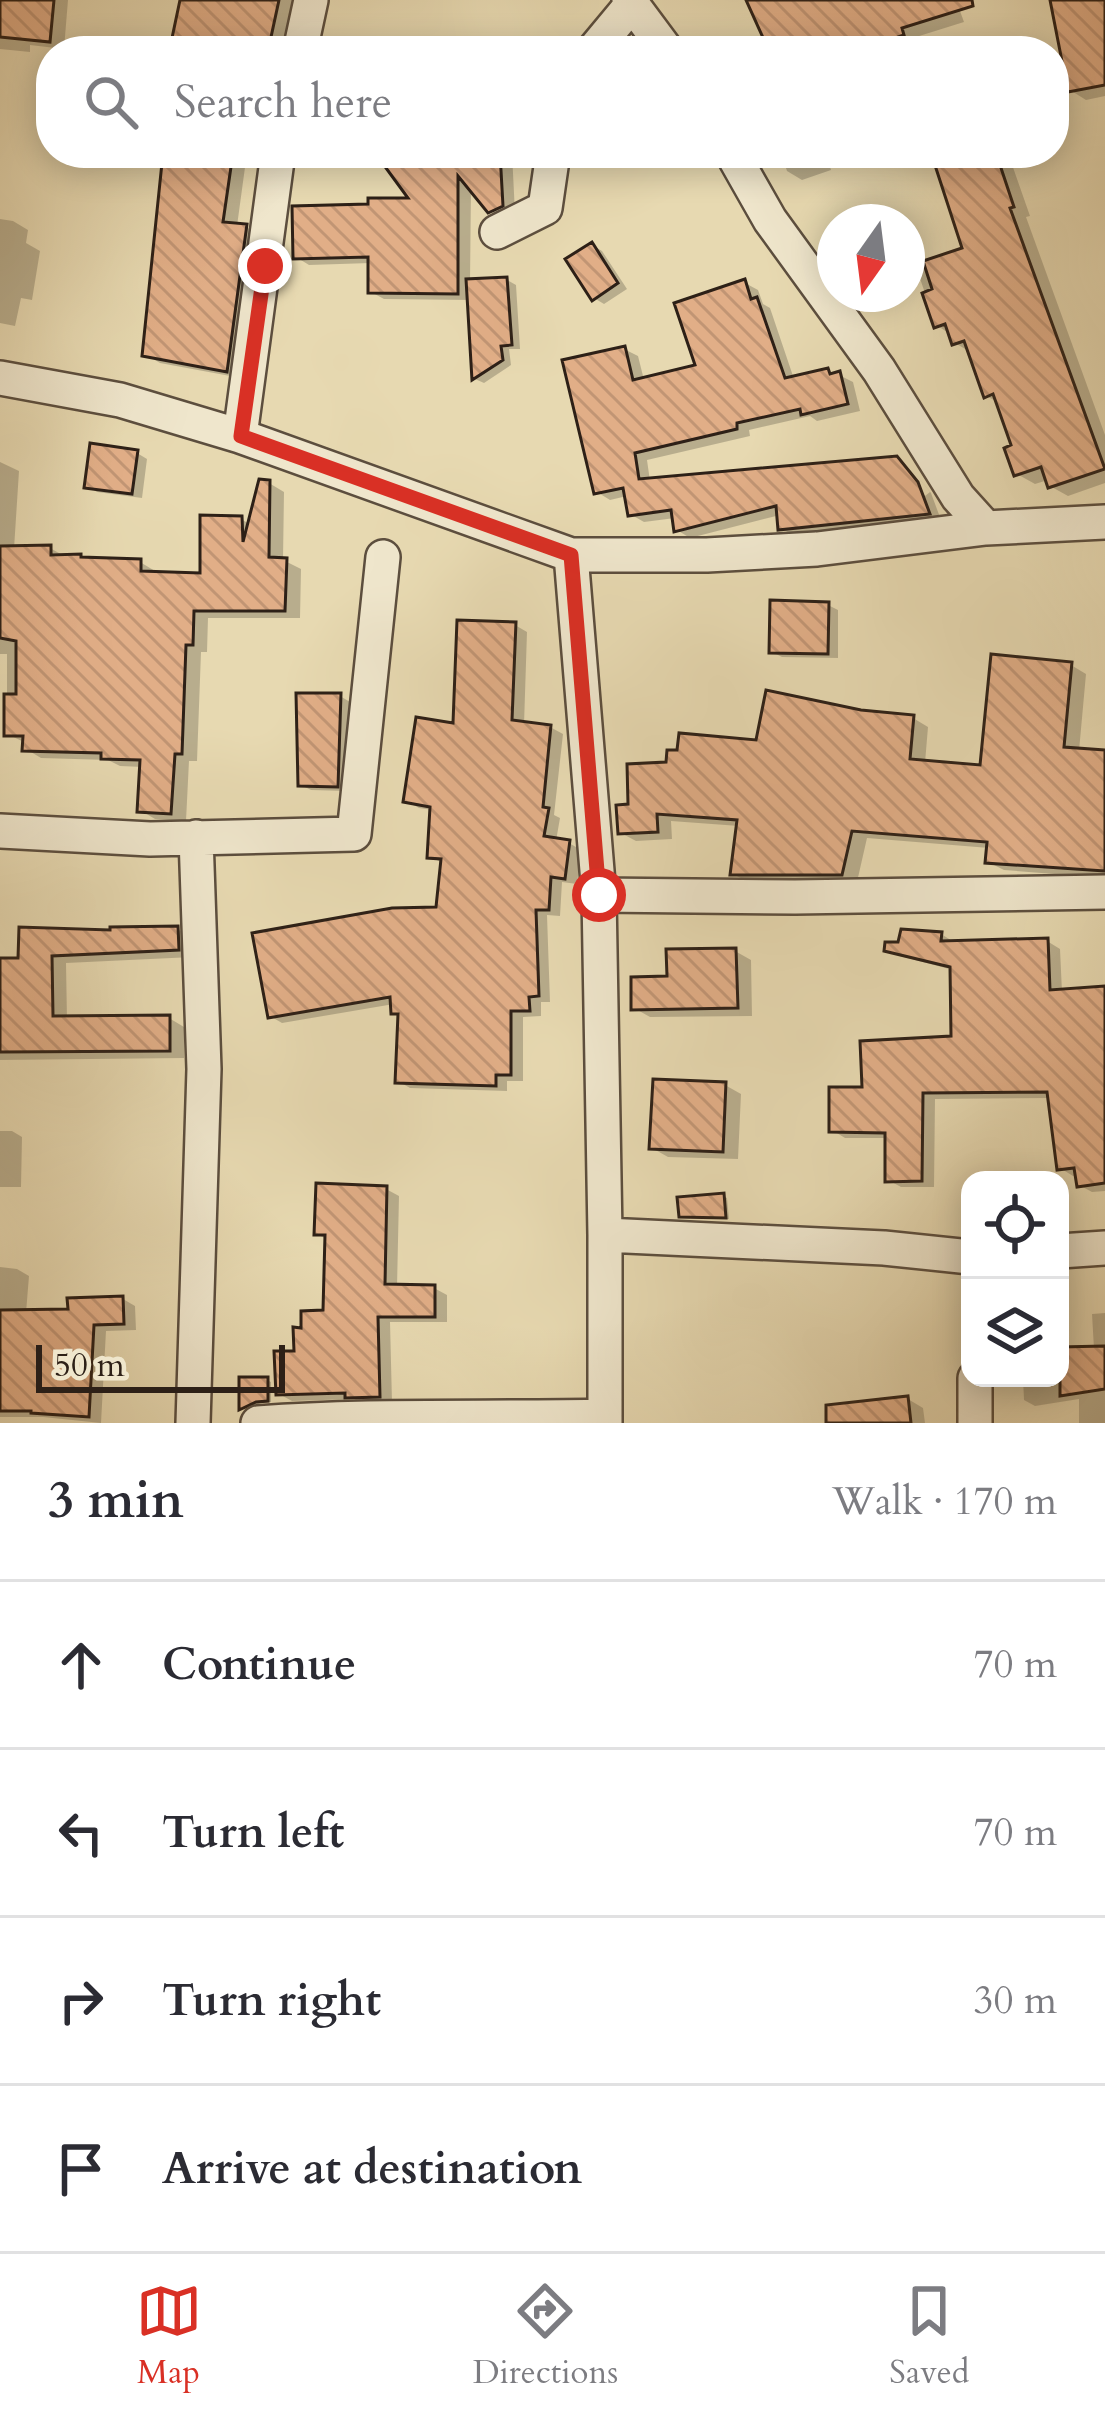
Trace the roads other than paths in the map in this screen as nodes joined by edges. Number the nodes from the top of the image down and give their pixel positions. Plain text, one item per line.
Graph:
1 (311, 0) edge
2 (631, 2) edge
3 (304, 36) edge
4 (605, 36) edge
5 (656, 36) edge
6 (276, 168) edge
7 (551, 168) edge
8 (741, 168) edge
9 (497, 232) dead end
10 (0, 377) edge
11 (241, 436) junction
12 (1105, 522) edge
13 (986, 528) junction
14 (571, 555) junction
15 (383, 557) dead end
16 (0, 831) edge
17 (196, 837) junction
18 (1105, 892) edge
19 (599, 895) junction
20 (605, 1235) junction
21 (1105, 1248) edge
22 (1069, 1250) edge
23 (961, 1256) edge
24 (975, 1387) edge
25 (605, 1419) edge
26 (193, 1423) edge
27 (258, 1423) edge
28 (976, 1423) edge

1 - 3 street
2 - 4 street
2 - 5 street
6 - 11 street
7 - 9 street
8 - 13 street
10 - 11 street
11 - 14 street
12 - 13 street
13 - 14 street
14 - 19 street
15 - 17 street
16 - 17 street
17 - 26 street
18 - 19 street
19 - 20 street
20 - 23 street
20 - 25 street
21 - 22 street
24 - 28 street
25 - 27 street

